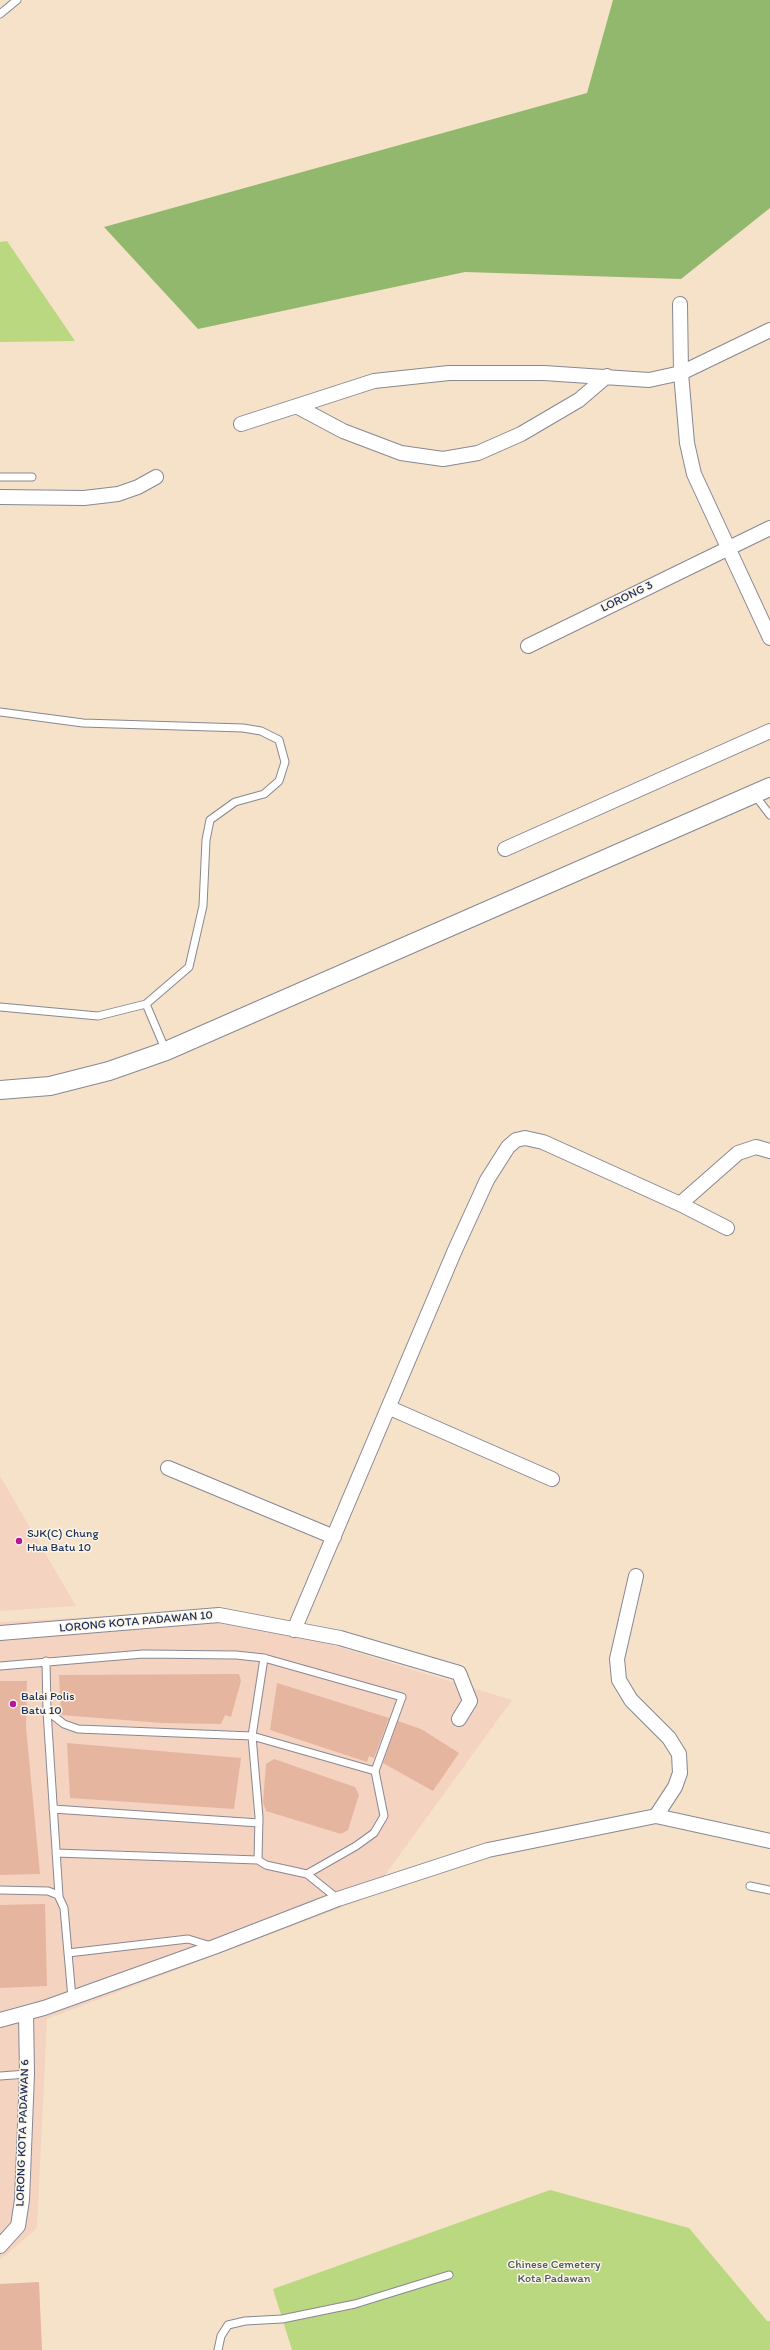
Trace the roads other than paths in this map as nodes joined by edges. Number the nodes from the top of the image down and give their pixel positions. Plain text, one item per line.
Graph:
1 (17, 0) edge
2 (0, 14) edge
3 (680, 304) dead end
4 (770, 330) edge
5 (680, 373) junction
6 (607, 376) junction
7 (298, 407) junction
8 (241, 424) dead end
9 (0, 477) edge
10 (32, 477) dead end
11 (156, 477) dead end
12 (0, 497) edge
13 (770, 528) edge
14 (727, 547) junction
15 (770, 638) edge
16 (528, 646) dead end
17 (0, 712) edge
18 (770, 731) edge
19 (770, 786) edge
20 (754, 794) junction
21 (770, 815) edge
22 (505, 849) dead end
23 (146, 1004) junction
24 (0, 1007) edge
25 (166, 1051) junction
26 (0, 1090) edge
27 (770, 1151) edge
28 (680, 1204) junction
29 (727, 1228) dead end
30 (390, 1408) junction
31 (168, 1468) dead end
32 (552, 1480) dead end
33 (334, 1537) junction
34 (636, 1576) dead end
35 (294, 1630) junction
36 (0, 1633) edge
37 (264, 1658) junction
38 (46, 1662) junction
39 (0, 1666) edge
40 (47, 1711) junction
41 (459, 1719) dead end
42 (252, 1736) junction
43 (375, 1771) junction
44 (53, 1809) junction
45 (656, 1816) junction
46 (258, 1823) junction
47 (770, 1841) edge
48 (56, 1853) junction
49 (258, 1860) junction
50 (307, 1874) junction
51 (750, 1886) dead end
52 (0, 1890) edge
53 (770, 1890) edge
54 (59, 1896) junction
55 (338, 1899) junction
56 (214, 1947) junction
57 (68, 1953) junction
58 (72, 1998) junction
59 (26, 2013) junction
60 (0, 2020) edge
61 (27, 2074) junction
62 (0, 2076) edge
63 (0, 2246) edge
64 (449, 2274) dead end
65 (218, 2350) edge

1 - 2 lane
3 - 5 street
4 - 5 street
5 - 6 street
5 - 14 street
6 - 7 street
6 - 7 street
7 - 8 street
9 - 10 lane
11 - 12 street
13 - 14 street, LORONG 3
14 - 15 street
14 - 16 street, LORONG 3
17 - 23 lane
18 - 22 street
19 - 20 street
20 - 21 lane
20 - 25 street
23 - 24 lane
23 - 25 lane
25 - 26 street
27 - 28 street
28 - 29 street
28 - 30 street
30 - 32 street
30 - 33 street
31 - 33 street
33 - 35 street
34 - 45 street
35 - 36 street, LORONG KOTA PADAWAN 10
35 - 41 street, LORONG KOTA PADAWAN 10
37 - 38 lane
37 - 42 lane
37 - 43 lane
38 - 39 lane
38 - 40 lane
40 - 42 lane
40 - 44 lane
42 - 43 lane
42 - 46 lane
43 - 50 lane
44 - 46 lane
44 - 48 lane
45 - 47 street
45 - 55 street
46 - 49 lane
48 - 49 lane
48 - 54 lane
49 - 50 lane
50 - 55 lane
51 - 53 lane
52 - 54 lane
54 - 57 lane
55 - 56 street
56 - 57 lane
56 - 58 street
57 - 58 lane
58 - 59 street
59 - 60 street
59 - 61 street, LORONG KOTA PADAWAN 6
61 - 62 lane
61 - 63 street, LORONG KOTA PADAWAN 6
64 - 65 lane

